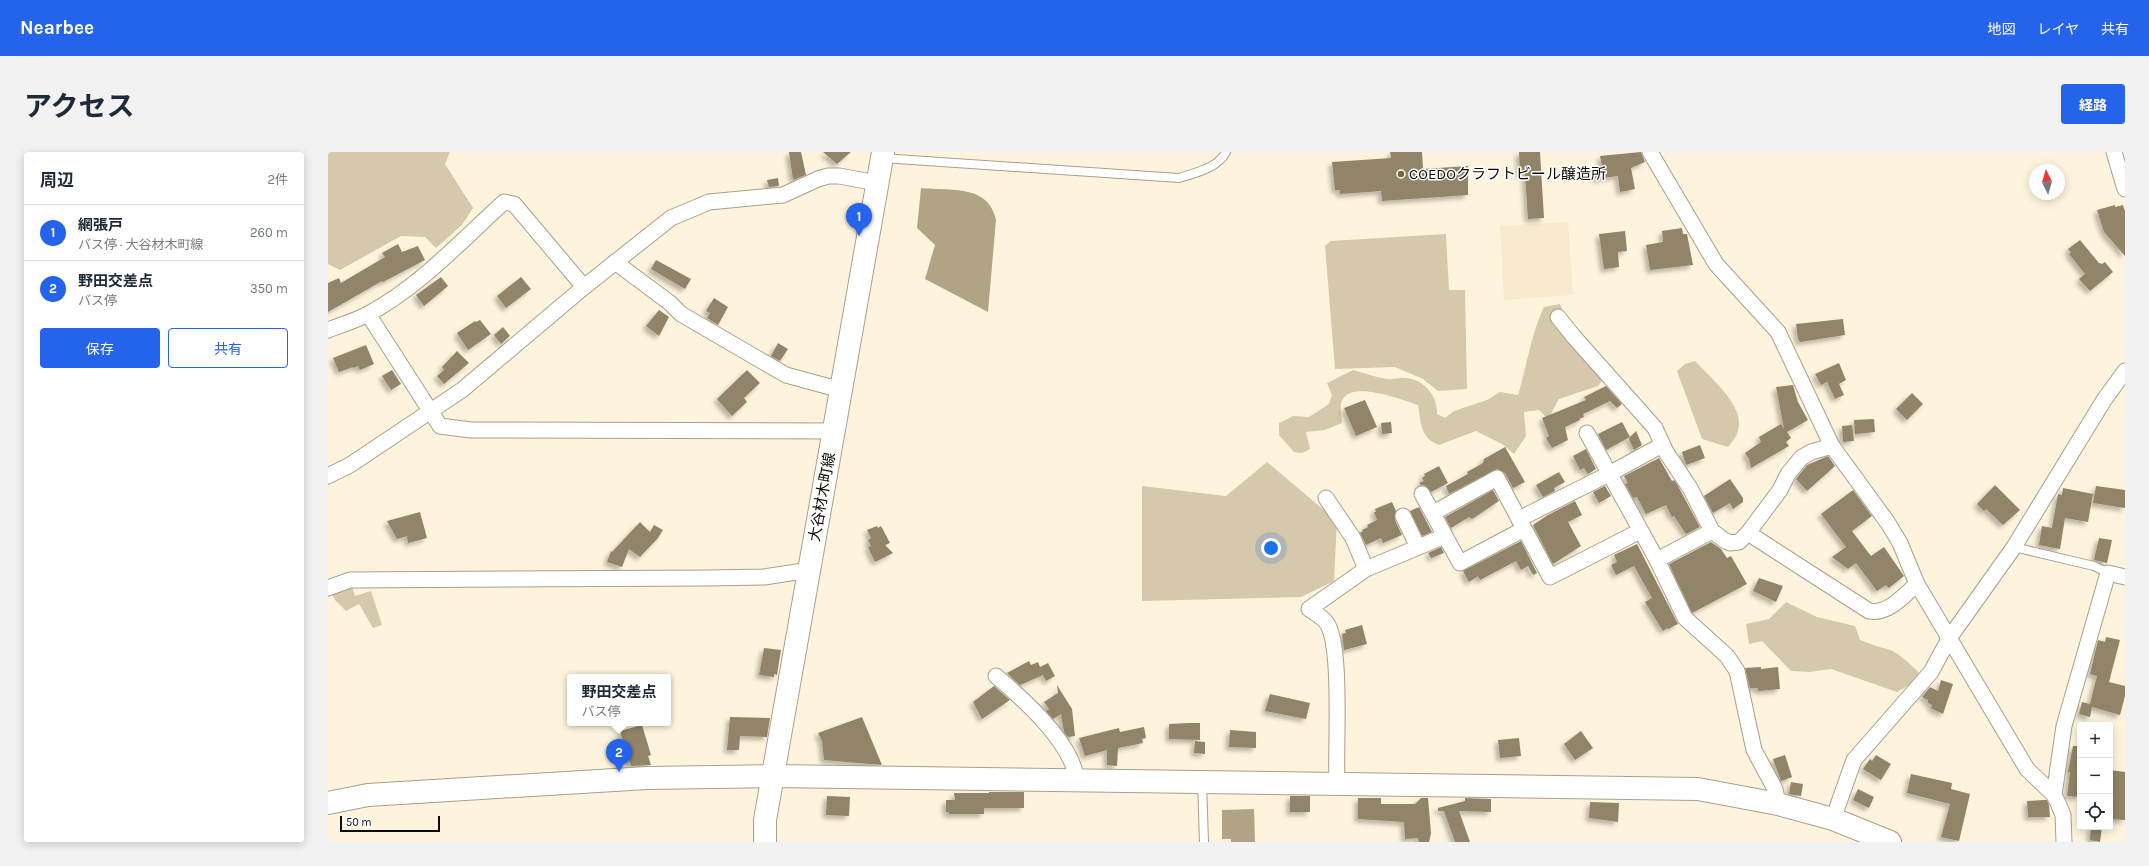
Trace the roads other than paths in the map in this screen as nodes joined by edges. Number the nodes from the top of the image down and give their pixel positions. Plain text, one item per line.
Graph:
1 (1226, 152) edge
2 (1650, 152) edge
3 (2114, 152) edge
4 (882, 155) edge
5 (877, 183) junction
6 (2125, 189) edge
7 (615, 262) junction
8 (584, 287) junction
9 (368, 314) junction
10 (1558, 316) dead end
11 (328, 330) edge
12 (2125, 371) edge
13 (840, 390) junction
14 (432, 411) junction
15 (833, 431) junction
16 (1587, 432) dead end
17 (1662, 445) junction
18 (1832, 446) junction
19 (1609, 474) junction
20 (328, 476) edge
21 (1422, 494) dead end
22 (1326, 498) dead end
23 (1433, 513) junction
24 (1403, 516) dead end
25 (1522, 524) junction
26 (1640, 531) junction
27 (1712, 531) junction
28 (1748, 533) junction
29 (1444, 536) junction
30 (2014, 546) junction
31 (1418, 547) junction
32 (1657, 560) junction
33 (1366, 569) junction
34 (810, 570) junction
35 (2108, 573) junction
36 (2125, 577) edge
37 (1917, 584) junction
38 (328, 588) edge
39 (1950, 637) junction
40 (996, 676) dead end
41 (774, 776) junction
42 (1076, 780) junction
43 (1202, 781) junction
44 (1337, 784) junction
45 (2054, 795) junction
46 (328, 803) edge
47 (1778, 804) junction
48 (1833, 819) junction
49 (765, 842) edge
50 (1204, 842) edge
51 (1890, 842) edge
52 (2064, 842) edge

1 - 4 lane
2 - 18 street
3 - 6 street
4 - 5 street, 大谷材木町線
5 - 7 street
5 - 13 street, 大谷材木町線
7 - 8 street
7 - 13 street
8 - 9 street
8 - 14 street
9 - 11 street
9 - 14 street
10 - 17 street
12 - 30 street
13 - 15 street, 大谷材木町線
14 - 15 street
14 - 20 street
15 - 34 street, 大谷材木町線
16 - 19 street
17 - 19 street
17 - 27 street
18 - 28 street
18 - 37 street
19 - 25 street
19 - 26 street
21 - 23 street
22 - 33 street
23 - 25 street
23 - 29 street
24 - 31 street
25 - 26 street
25 - 29 street
26 - 32 street
27 - 28 street
27 - 32 street
28 - 37 street
29 - 31 street
30 - 35 lane
30 - 39 street
31 - 33 street
32 - 47 street
33 - 44 street
34 - 38 street
34 - 41 street, 大谷材木町線
35 - 36 street
35 - 45 street
37 - 39 street
39 - 45 street
39 - 48 street
40 - 42 street
41 - 42 street
41 - 46 street
41 - 49 street, 大谷材木町線
42 - 43 street
43 - 44 street
43 - 50 lane
44 - 47 street
45 - 52 street
47 - 48 street
48 - 51 street

